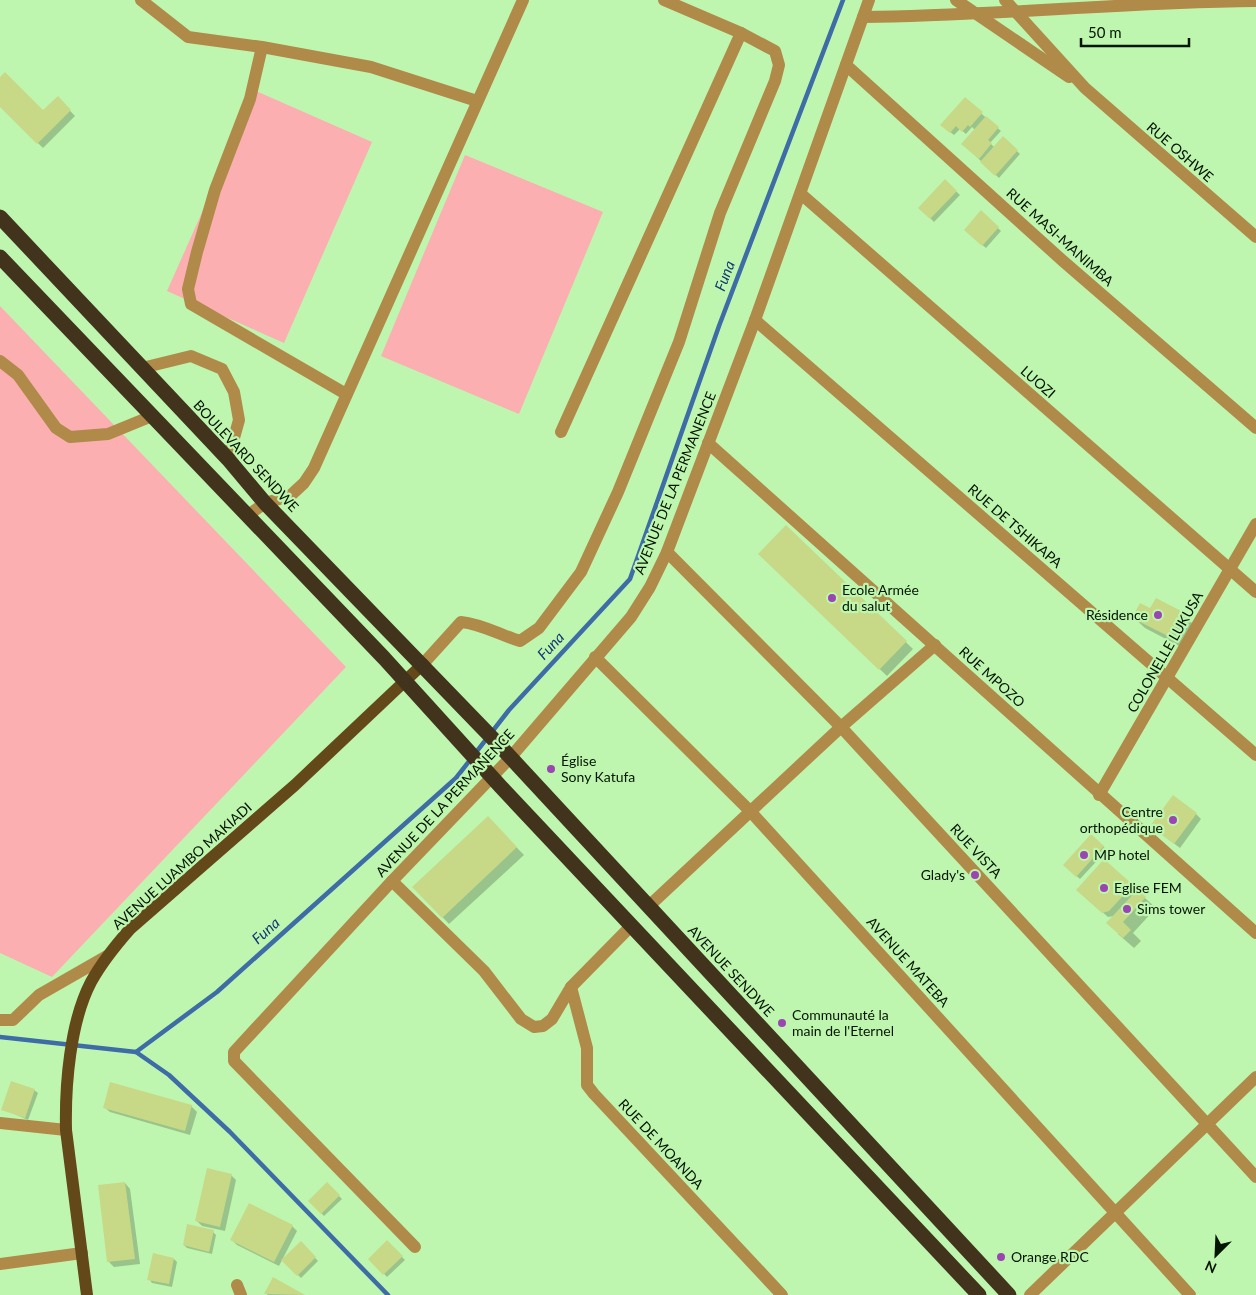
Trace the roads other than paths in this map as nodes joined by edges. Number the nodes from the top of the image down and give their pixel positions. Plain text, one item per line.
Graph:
1 (141, 0) edge
2 (523, 0) edge
3 (869, 0) edge
4 (956, 0) edge
5 (1005, 0) edge
6 (667, 1) edge
7 (1256, 1) edge
8 (1016, 11) junction
9 (976, 15) junction
10 (863, 17) junction
11 (741, 33) junction
12 (262, 47) junction
13 (846, 65) junction
14 (1085, 88) junction
15 (477, 101) junction
16 (801, 194) junction
17 (0, 217) edge
18 (1256, 237) edge
19 (0, 257) edge
20 (755, 320) junction
21 (0, 361) edge
22 (142, 368) junction
23 (346, 394) junction
24 (152, 416) junction
25 (1256, 428) edge
26 (561, 432) dead end
27 (708, 443) junction
28 (228, 459) junction
29 (265, 503) junction
30 (247, 516) junction
31 (1256, 524) edge
32 (667, 552) junction
33 (1229, 568) junction
34 (1256, 592) edge
35 (935, 645) junction
36 (595, 657) junction
37 (423, 664) junction
38 (1167, 678) junction
39 (405, 681) junction
40 (469, 714) joint
41 (841, 727) junction
42 (1256, 755) edge
43 (510, 758) junction
44 (493, 777) junction
45 (1099, 794) junction
46 (752, 812) junction
47 (392, 881) junction
48 (649, 906) junction
49 (632, 925) junction
50 (1256, 933) edge
51 (107, 956) junction
52 (571, 987) junction
53 (0, 1020) edge
54 (1256, 1077) edge
55 (0, 1123) edge
56 (1208, 1123) junction
57 (66, 1130) junction
58 (1256, 1177) edge
59 (1114, 1212) junction
60 (415, 1247) dead end
61 (82, 1253) junction
62 (0, 1264) edge
63 (87, 1295) edge
64 (782, 1295) edge
65 (979, 1295) edge
66 (1009, 1295) edge
67 (1030, 1295) edge
68 (1190, 1295) edge

1 - 12 street
2 - 15 street
3 - 10 street, AVENUE DE LA PERMANENCE
4 - 9 street
5 - 8 street
6 - 11 street
7 - 8 street
8 - 9 street
8 - 14 street
9 - 10 street
9 - 14 street
10 - 13 street, AVENUE DE LA PERMANENCE
11 - 26 street
11 - 37 street
12 - 15 street
12 - 23 street
13 - 16 street, AVENUE DE LA PERMANENCE
13 - 25 street, RUE MASI-MANIMBA
14 - 18 street, RUE OSHWE
15 - 23 street
16 - 20 street, AVENUE DE LA PERMANENCE
16 - 33 street, LUOZI
17 - 22 highway, BOULEVARD SENDWE
19 - 24 highway
20 - 27 street, AVENUE DE LA PERMANENCE
20 - 38 street, RUE DE TSHIKAPA
21 - 24 street
22 - 28 highway, BOULEVARD SENDWE
22 - 28 street
23 - 29 street
24 - 30 highway
27 - 32 street, AVENUE DE LA PERMANENCE
27 - 35 street, RUE MPOZO
28 - 29 highway, BOULEVARD SENDWE
29 - 30 street
29 - 37 highway, BOULEVARD SENDWE
30 - 39 highway
31 - 33 street, COLONELLE LUKUSA
32 - 36 street, AVENUE DE LA PERMANENCE
32 - 41 street, RUE VISTA
33 - 34 street, LUOZI
33 - 38 street, COLONELLE LUKUSA
35 - 41 street
35 - 45 street, RUE MPOZO
36 - 43 street, AVENUE DE LA PERMANENCE
36 - 46 street, AVENUE MATEBA
37 - 39 main road, AVENUE LUAMBO MAKIADI
37 - 40 highway, BOULEVARD SENDWE
38 - 42 street, RUE DE TSHIKAPA
38 - 45 street, COLONELLE LUKUSA
39 - 44 highway
39 - 51 main road, AVENUE LUAMBO MAKIADI
40 - 43 highway, AVENUE SENDWE
41 - 46 street
41 - 56 street, RUE VISTA
43 - 44 street, AVENUE DE LA PERMANENCE
43 - 48 highway, AVENUE SENDWE
44 - 47 street, AVENUE DE LA PERMANENCE
44 - 49 highway
45 - 50 street, RUE MPOZO
46 - 48 street
46 - 59 street, AVENUE MATEBA
47 - 52 street
47 - 60 street, AVENUE DE LA PERMANENCE
48 - 66 highway, AVENUE SENDWE
49 - 52 street
49 - 65 highway
51 - 53 street
51 - 57 main road, AVENUE LUAMBO MAKIADI
52 - 64 street, RUE DE MOANDA
54 - 56 street
55 - 57 street
56 - 58 street, RUE VISTA
56 - 59 street
57 - 61 main road, AVENUE LUAMBO MAKIADI
59 - 67 street
59 - 68 street, AVENUE MATEBA
61 - 62 street
61 - 63 main road, AVENUE LUAMBO MAKIADI

